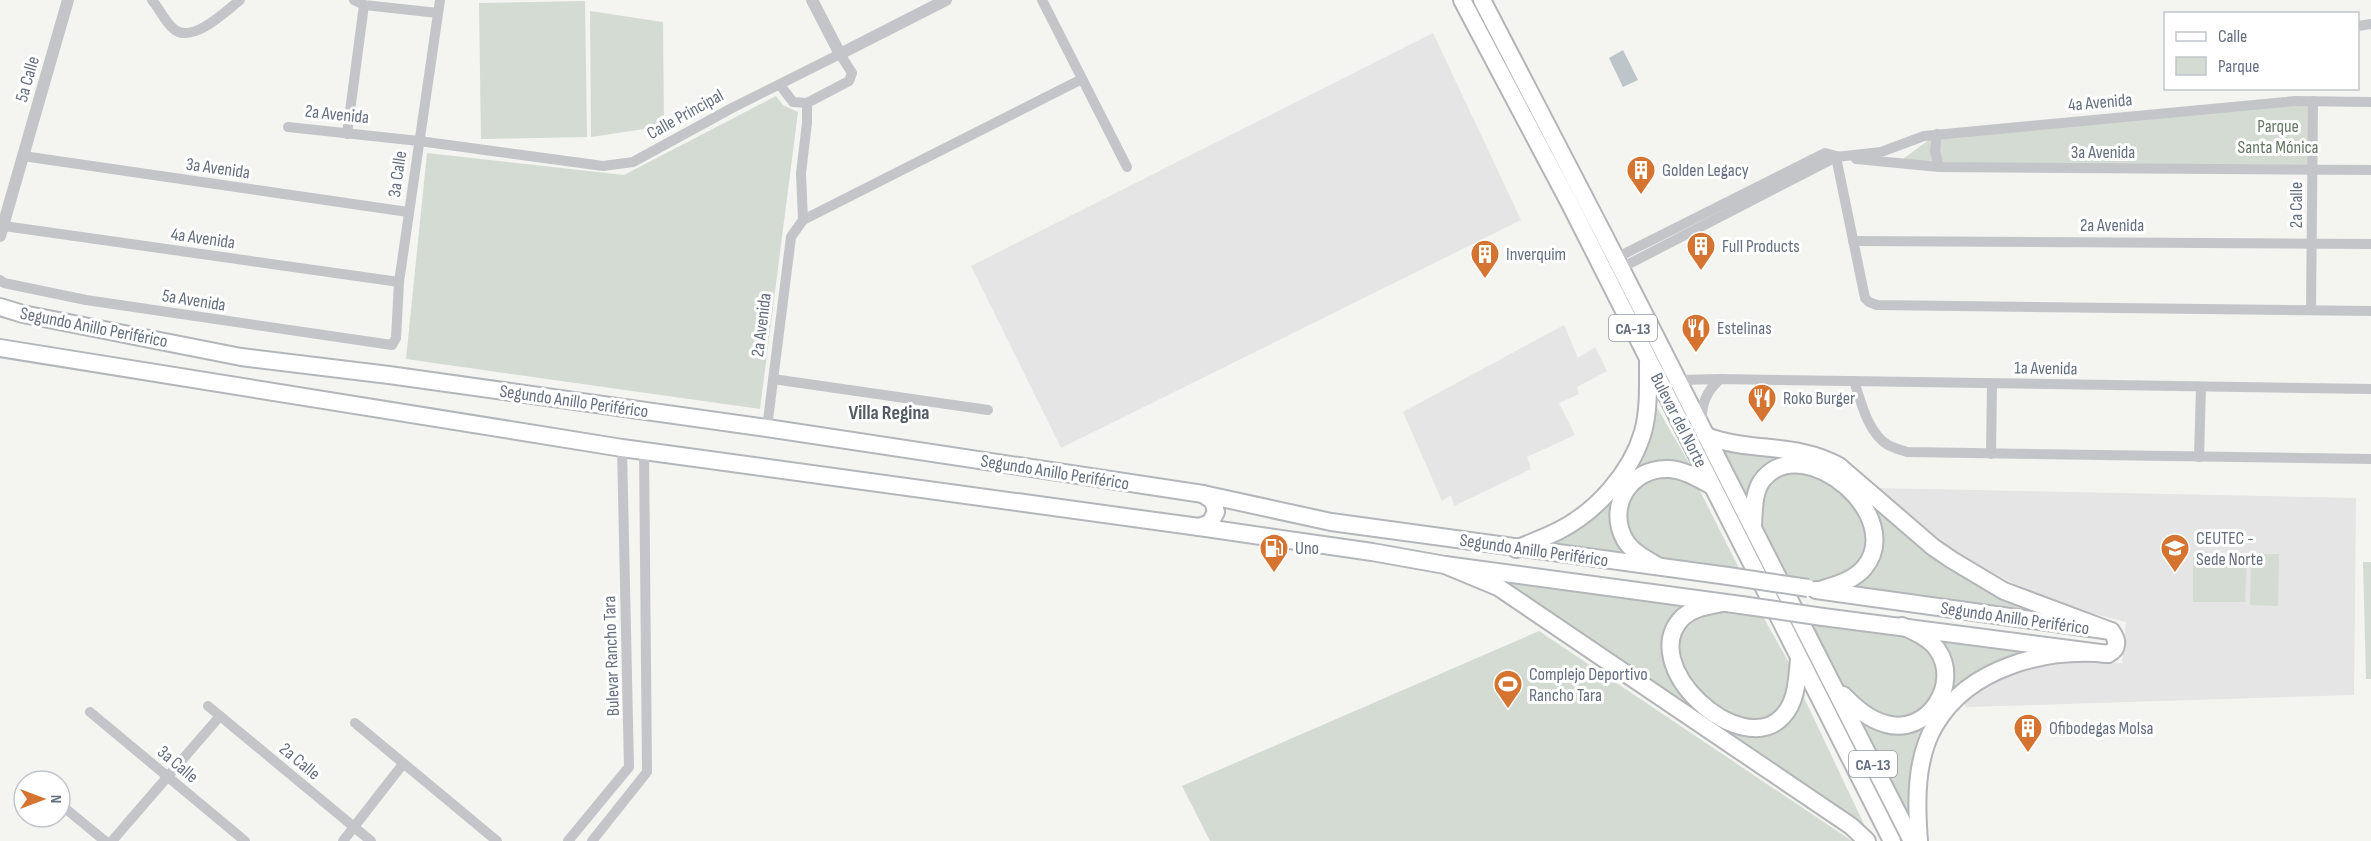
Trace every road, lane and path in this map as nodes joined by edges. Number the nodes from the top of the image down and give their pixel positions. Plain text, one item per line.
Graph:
1 (68, 0) edge
2 (152, 0) edge
3 (240, 0) edge
4 (440, 0) edge
5 (812, 0) edge
6 (946, 0) edge
7 (1042, 0) edge
8 (1464, 0) edge
9 (1482, 0) edge
10 (1492, 0) edge
11 (359, 2) edge
12 (438, 13) junction
13 (840, 54) junction
14 (1513, 60) junction
15 (1082, 79) junction
16 (780, 85) junction
17 (2313, 101) junction
18 (2371, 102) edge
19 (807, 103) junction
20 (288, 127) dead end
21 (347, 134) junction
22 (1937, 134) junction
23 (419, 141) junction
24 (23, 156) junction
25 (1836, 157) junction
26 (1127, 167) dead end
27 (1939, 167) junction
28 (2312, 170) junction
29 (2371, 170) edge
30 (408, 212) junction
31 (800, 224) junction
32 (2, 231) edge
33 (1853, 241) junction
34 (2312, 244) junction
35 (2371, 244) edge
36 (1618, 263) junction
37 (0, 280) edge
38 (399, 282) junction
39 (0, 306) edge
40 (2311, 310) junction
41 (2371, 311) edge
42 (386, 345) joint
43 (0, 348) edge
44 (213, 351) junction
45 (241, 357) junction
46 (1648, 359) junction
47 (773, 379) junction
48 (1720, 379) junction
49 (1678, 380) junction
50 (210, 381) junction
51 (1854, 381) junction
52 (1992, 384) junction
53 (238, 386) junction
54 (2201, 387) junction
55 (2371, 389) edge
56 (988, 410) dead end
57 (768, 428) junction
58 (1704, 432) junction
59 (622, 448) junction
60 (644, 451) junction
61 (1991, 454) junction
62 (2199, 457) junction
63 (2371, 459) edge
64 (1712, 486) junction
65 (1203, 494) junction
66 (1199, 527) junction
67 (1753, 527) junction
68 (1516, 549) junction
69 (1445, 566) junction
70 (1658, 566) junction
71 (1814, 589) junction
72 (1722, 603) junction
73 (1902, 626) junction
74 (2111, 631) junction
75 (2108, 654) junction
76 (1799, 658) junction
77 (1834, 687) junction
78 (208, 706) dead end
79 (90, 712) dead end
80 (220, 716) junction
81 (355, 723) dead end
82 (630, 741) junction
83 (648, 741) junction
84 (403, 764) junction
85 (168, 777) junction
86 (72, 814) edge
87 (354, 827) junction
88 (105, 841) edge
89 (112, 841) edge
90 (245, 841) edge
91 (343, 841) edge
92 (371, 841) edge
93 (496, 841) edge
94 (568, 841) edge
95 (592, 841) edge
96 (1867, 841) edge
97 (1892, 841) edge
98 (1912, 841) edge
99 (1919, 841) edge

1 - 24 street, 5a Calle
2 - 3 street
4 - 12 street, 3a Calle
5 - 13 street
6 - 13 street, Calle Principal
7 - 15 street
8 - 46 main road, Bulevar del Norte / CA-13
9 - 14 main road, Bulevar del Norte / CA-13
10 - 14 main road
11 - 12 street
11 - 21 street
12 - 23 street, 3a Calle
13 - 16 street, Calle Principal
13 - 19 street
14 - 36 main road, Bulevar del Norte / CA-13
15 - 26 street
15 - 31 street
16 - 19 street
16 - 23 street, Calle Principal
17 - 18 street, 4a Avenida
17 - 22 street, 4a Avenida
17 - 28 street, 2a Calle
19 - 31 street, 2a Avenida
20 - 21 street, 2a Avenida
21 - 23 street, 2a Avenida
22 - 25 street, 4a Avenida
22 - 27 street
23 - 30 street, 3a Calle
24 - 30 street, 3a Avenida
24 - 32 street, 5a Calle
25 - 27 street, 3a Avenida
25 - 33 street
25 - 36 street
27 - 28 street, 3a Avenida
28 - 29 street, 3a Avenida
28 - 34 street, 2a Calle
30 - 38 street, 3a Calle
31 - 47 street, 2a Avenida
32 - 38 street, 4a Avenida
33 - 34 street, 2a Avenida
33 - 40 street
34 - 35 street, 2a Avenida
34 - 40 street, 2a Calle
36 - 49 main road, Bulevar del Norte / CA-13
37 - 42 street, 5a Avenida
38 - 42 street, 3a Calle
39 - 44 main road, Segundo Anillo Periférico
40 - 41 street
43 - 50 main road, Segundo Anillo Periférico
44 - 45 main road, Segundo Anillo Periférico
44 - 50 main road
45 - 53 main road
45 - 57 main road, Segundo Anillo Periférico
46 - 64 main road, Bulevar del Norte / CA-13
46 - 68 main road
47 - 56 street
47 - 57 street, 2a Avenida
48 - 49 street, 1a Avenida
48 - 51 street, 1a Avenida
48 - 58 street
49 - 58 main road, Bulevar del Norte / CA-13
50 - 53 main road, Segundo Anillo Periférico
51 - 52 street, 1a Avenida
51 - 61 street
52 - 54 street, 1a Avenida
52 - 61 street
53 - 59 main road, Segundo Anillo Periférico
54 - 55 street, 1a Avenida
54 - 62 street
57 - 65 main road, Segundo Anillo Periférico
58 - 67 main road, Bulevar del Norte / CA-13
58 - 74 main road
59 - 60 main road, Segundo Anillo Periférico
59 - 82 street, Bulevar Rancho Tara
60 - 66 main road, Segundo Anillo Periférico
60 - 83 street, Bulevar Rancho Tara
61 - 62 street
62 - 63 street
64 - 70 main road
64 - 76 main road, Bulevar del Norte / CA-13
65 - 66 main road
65 - 68 main road, Segundo Anillo Periférico
66 - 69 main road, Segundo Anillo Periférico
67 - 71 main road
67 - 77 main road, Bulevar del Norte / CA-13
68 - 70 main road, Segundo Anillo Periférico
69 - 72 main road, Segundo Anillo Periférico
69 - 96 main road
70 - 71 main road, Segundo Anillo Periférico, bridge
71 - 74 main road, Segundo Anillo Periférico
72 - 73 main road, Segundo Anillo Periférico, bridge
72 - 76 main road
73 - 75 main road, Segundo Anillo Periférico
73 - 77 main road
74 - 75 main road
75 - 99 main road
76 - 97 main road, Bulevar del Norte / CA-13
77 - 98 main road, Bulevar del Norte / CA-13
78 - 80 street, 2a Calle
79 - 85 street, 3a Calle
80 - 85 street
80 - 87 street, 2a Calle
81 - 84 street
82 - 83 street
82 - 94 street, Bulevar Rancho Tara
83 - 95 street, Bulevar Rancho Tara
84 - 87 street
84 - 93 street
85 - 89 street
85 - 90 street, 3a Calle
86 - 88 street
87 - 91 street
87 - 92 street, 2a Calle

